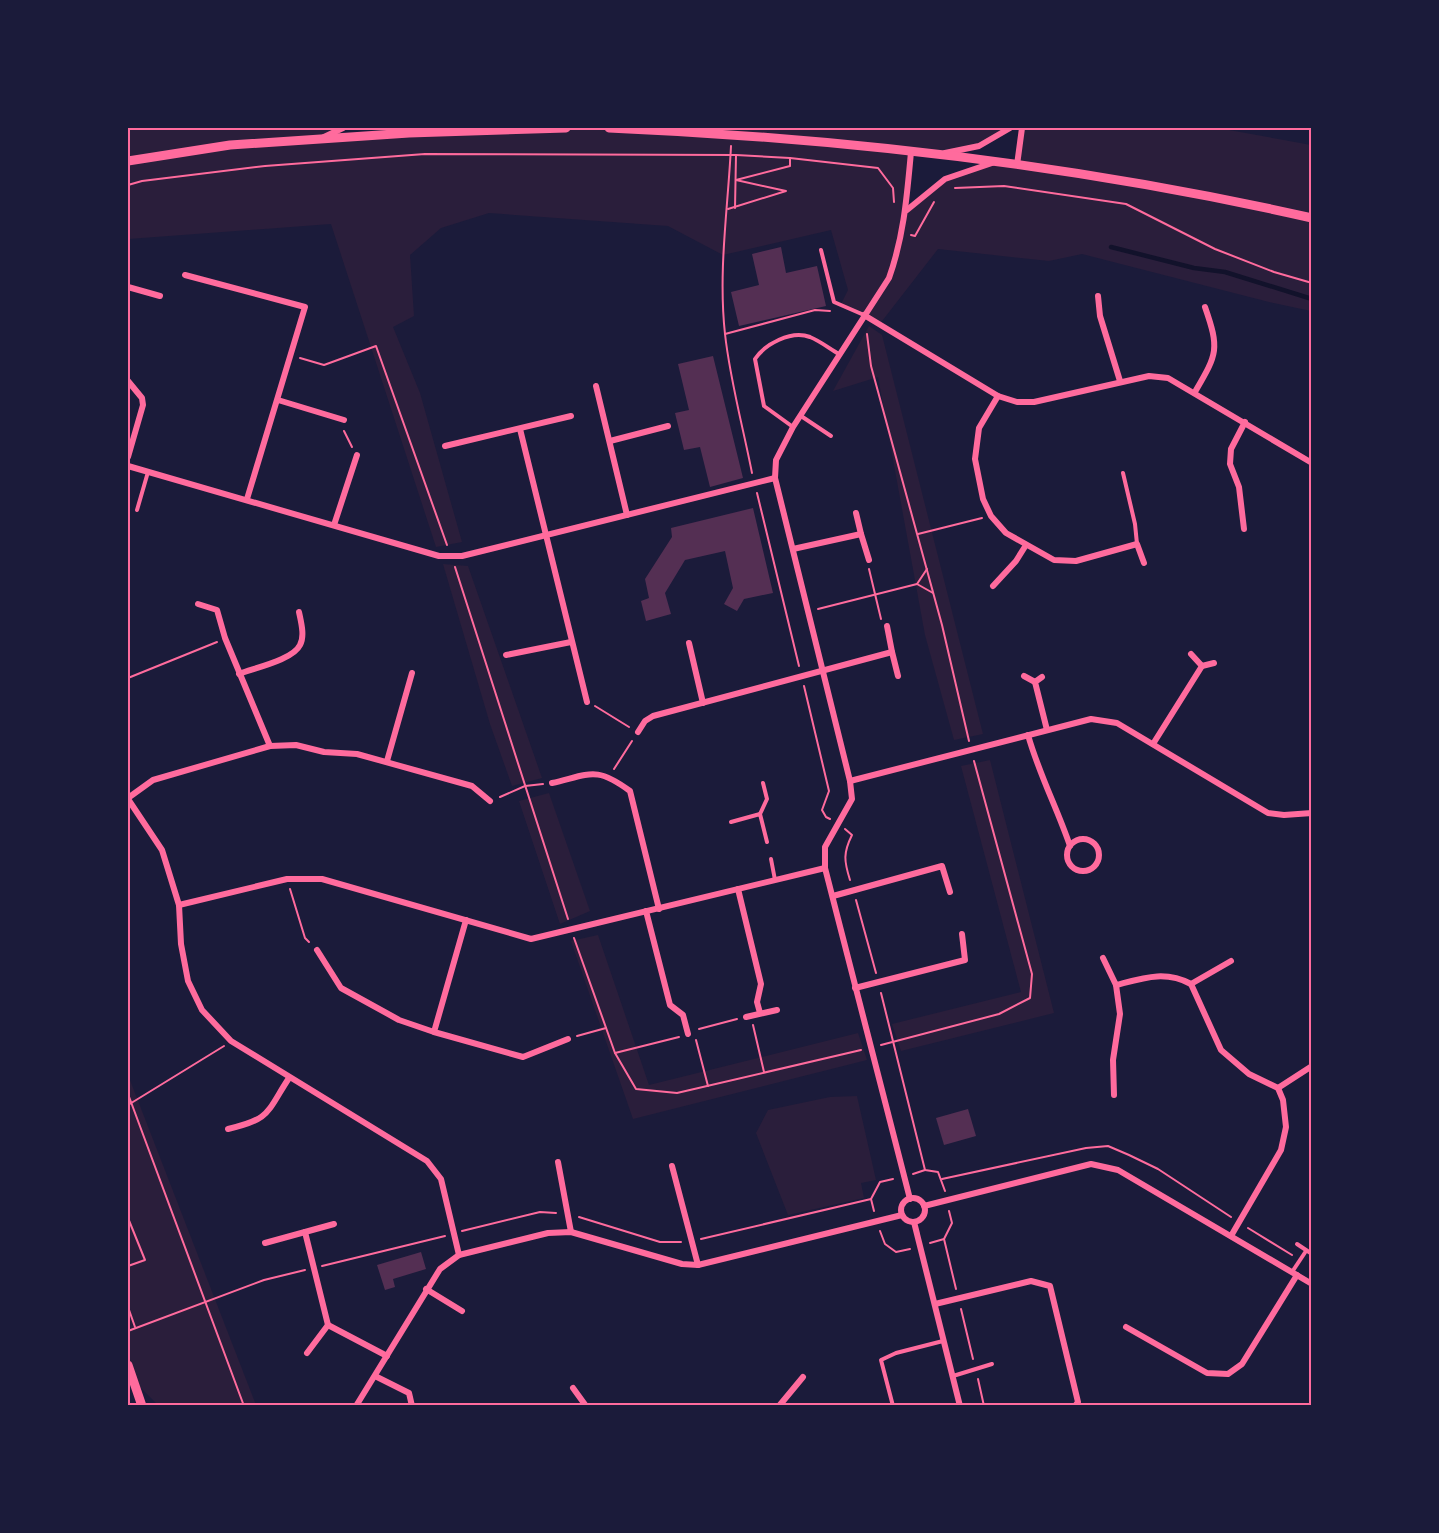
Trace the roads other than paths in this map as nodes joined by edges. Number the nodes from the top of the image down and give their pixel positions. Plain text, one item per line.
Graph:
1 (343, 128) edge
2 (566, 128) edge
3 (609, 128) edge
4 (1010, 128) edge
5 (1022, 128) edge
6 (409, 130) edge
7 (320, 138) junction
8 (910, 152) junction
9 (936, 155) junction
10 (128, 161) edge
11 (994, 163) junction
12 (1017, 165) junction
13 (907, 210) junction
14 (1311, 218) edge
15 (821, 250) dead end
16 (185, 275) dead end
17 (128, 287) edge
18 (1098, 296) dead end
19 (160, 297) dead end
20 (1205, 307) dead end
21 (864, 315) junction
22 (839, 354) junction
23 (128, 381) edge
24 (1120, 381) junction
25 (596, 386) dead end
26 (1195, 392) junction
27 (998, 396) junction
28 (278, 400) junction
29 (800, 415) junction
30 (571, 416) dead end
31 (344, 420) dead end
32 (1245, 422) junction
33 (668, 426) dead end
34 (793, 427) junction
35 (520, 429) junction
36 (831, 436) dead end
37 (610, 441) junction
38 (445, 446) dead end
39 (357, 455) road end
40 (128, 458) edge
41 (1311, 463) edge
42 (128, 466) edge
43 (148, 472) junction
44 (1123, 473) dead end
45 (775, 478) junction
46 (247, 499) junction
47 (137, 510) dead end
48 (856, 513) dead end
49 (627, 515) junction
50 (334, 525) junction
51 (1244, 529) dead end
52 (545, 534) junction
53 (861, 534) junction
54 (1137, 544) junction
55 (1026, 545) junction
56 (793, 549) junction
57 (869, 560) road end
58 (1144, 563) dead end
59 (993, 586) dead end
60 (198, 604) dead end
61 (299, 612) dead end
62 (886, 626) road end
63 (572, 642) junction
64 (689, 643) dead end
65 (892, 652) junction
66 (1191, 654) dead end
67 (506, 655) dead end
68 (1214, 663) dead end
69 (1202, 666) junction
70 (824, 672) junction
71 (412, 673) dead end
72 (239, 674) junction
73 (898, 676) dead end
74 (1024, 676) dead end
75 (1042, 677) dead end
76 (1035, 682) junction
77 (587, 702) road end
78 (703, 703) junction
79 (1047, 730) junction
80 (638, 732) road end
81 (1028, 735) junction
82 (1153, 744) junction
83 (270, 746) junction
84 (387, 761) junction
85 (850, 781) junction
86 (552, 783) road end
87 (763, 783) dead end
88 (128, 799) edge
89 (490, 801) road end
90 (1311, 813) edge
91 (760, 814) junction
92 (731, 822) dead end
93 (767, 842) dead end
94 (1070, 846) junction
95 (771, 859) dead end
96 (825, 867) junction
97 (775, 880) junction
98 (738, 889) junction
99 (950, 892) dead end
100 (833, 896) junction
101 (179, 905) junction
102 (659, 909) junction
103 (646, 911) junction
104 (466, 920) junction
105 (962, 934) dead end
106 (318, 950) road end
107 (1103, 958) dead end
108 (1231, 961) dead end
109 (1191, 984) junction
110 (1116, 985) junction
111 (855, 988) junction
112 (777, 1010) dead end
113 (760, 1013) junction
114 (746, 1017) road end
115 (434, 1032) junction
116 (688, 1034) road end
117 (568, 1040) road end
118 (1311, 1066) edge
119 (289, 1078) junction
120 (1278, 1088) junction
121 (1114, 1095) dead end
122 (228, 1129) dead end
123 (558, 1162) dead end
124 (672, 1166) dead end
125 (910, 1198) junction
126 (924, 1206) junction
127 (902, 1215) junction
128 (914, 1222) junction
129 (334, 1224) dead end
130 (305, 1232) junction
131 (571, 1232) junction
132 (1231, 1236) junction
133 (265, 1243) dead end
134 (1297, 1244) dead end
135 (1306, 1251) junction
136 (1311, 1254) edge
137 (459, 1255) junction
138 (698, 1265) junction
139 (1295, 1274) junction
140 (1311, 1284) edge
141 (426, 1289) junction
142 (935, 1304) junction
143 (462, 1311) dead end
144 (328, 1325) junction
145 (1126, 1327) dead end
146 (944, 1341) junction
147 (307, 1353) dead end
148 (387, 1356) junction
149 (992, 1364) dead end
150 (128, 1365) edge
151 (375, 1376) junction
152 (952, 1376) junction
153 (803, 1377) dead end
154 (130, 1382) edge
155 (573, 1388) dead end
156 (137, 1393) junction
157 (142, 1406) edge
158 (150, 1406) edge
159 (356, 1406) edge
160 (412, 1406) edge
161 (586, 1406) edge
162 (779, 1406) edge
163 (893, 1406) edge
164 (960, 1406) edge
165 (1075, 1406) edge

1 - 7 street
2 - 6 street
3 - 8 street
4 - 9 street
5 - 12 street
6 - 7 street
7 - 10 street
8 - 9 street
8 - 13 street
9 - 11 street
11 - 12 street
11 - 13 street
12 - 14 street
13 - 21 street
15 - 21 lane
16 - 28 street
17 - 19 street
18 - 24 street
20 - 26 street
21 - 22 street
21 - 27 street
22 - 29 street
22 - 34 lane
23 - 40 street
24 - 26 street
24 - 27 street
25 - 37 street
26 - 32 street
27 - 55 street
28 - 31 street
28 - 46 street
29 - 34 street
29 - 36 lane
30 - 35 street
32 - 41 street
32 - 51 street
33 - 37 street
34 - 45 street
35 - 38 street
35 - 52 street
37 - 49 street
39 - 50 street
42 - 43 street
43 - 46 street
43 - 47 lane
44 - 54 lane
45 - 49 street
45 - 56 street
46 - 50 street
48 - 53 street
49 - 52 street
50 - 52 street
52 - 63 street
53 - 56 street
53 - 57 street
54 - 55 street
54 - 58 street
55 - 59 street
56 - 70 street
60 - 72 street
61 - 72 street
62 - 65 street
63 - 67 street
63 - 77 street
64 - 78 street
65 - 70 street
65 - 73 street
66 - 69 street
68 - 69 street
69 - 82 street
70 - 78 street
70 - 85 street
71 - 84 street
72 - 83 street
74 - 76 street
75 - 76 street
76 - 79 street
78 - 80 street
79 - 81 street
79 - 82 street
81 - 85 street
81 - 94 street
82 - 90 street
83 - 84 street
83 - 88 street
84 - 89 street
85 - 96 street
86 - 102 street
87 - 91 lane
88 - 101 street
91 - 92 lane
91 - 93 lane
94 - 94 street
95 - 97 lane
96 - 97 street
96 - 100 street
97 - 98 street
98 - 102 street
98 - 113 street
99 - 100 street
100 - 111 street
101 - 104 street
101 - 119 street
102 - 103 street
103 - 104 street
103 - 116 street
104 - 115 street
105 - 111 street
106 - 115 street
107 - 110 street
108 - 109 street
109 - 110 street
109 - 120 street
110 - 121 street
111 - 125 street
112 - 113 street
113 - 114 street
115 - 117 street
118 - 120 street
119 - 122 street
119 - 137 street
120 - 132 street
123 - 131 street
124 - 138 street
125 - 126 street
125 - 127 street
126 - 128 street
126 - 132 street
127 - 128 street
127 - 138 street
128 - 142 street
129 - 130 street
130 - 133 street
130 - 144 street
131 - 137 street
131 - 138 street
132 - 139 street
134 - 135 lane
135 - 136 lane
135 - 139 lane
137 - 141 street
139 - 140 street
139 - 145 street
141 - 143 street
141 - 148 street
142 - 146 street
142 - 165 street
144 - 147 street
144 - 148 street
146 - 152 street
146 - 163 lane
148 - 151 street
149 - 152 lane
150 - 154 street
151 - 159 street
151 - 160 street
152 - 164 street
153 - 162 street
154 - 156 street
155 - 161 street
156 - 157 street
156 - 158 street

